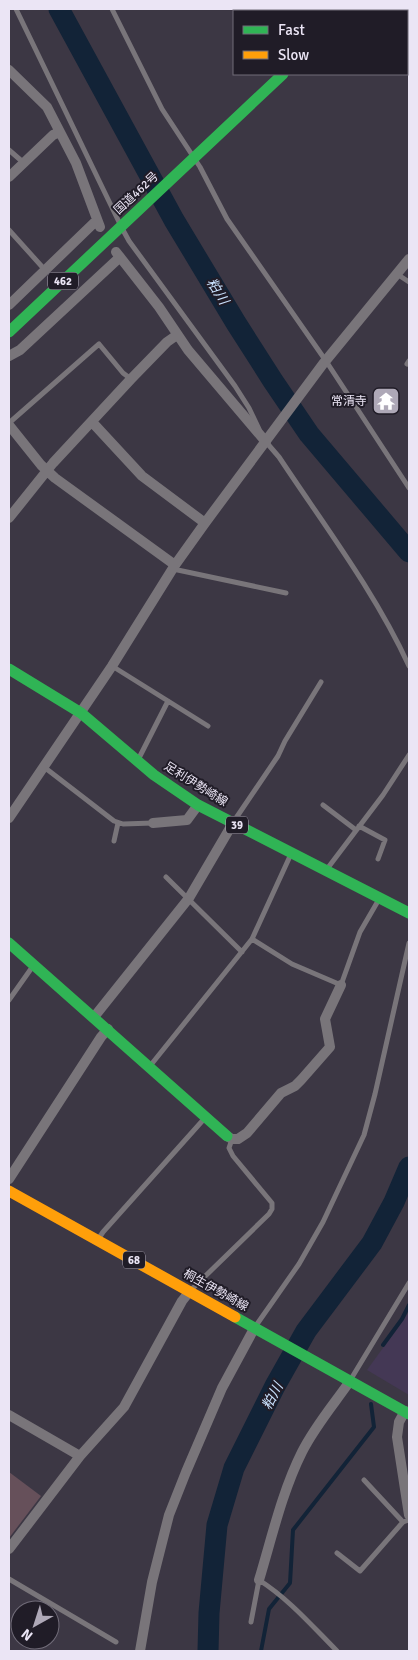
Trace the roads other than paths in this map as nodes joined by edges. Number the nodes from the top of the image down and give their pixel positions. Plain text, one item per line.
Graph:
1 (16, 9) edge
2 (112, 9) edge
3 (9, 70) edge
4 (282, 75) edge
5 (59, 132) junction
6 (9, 150) edge
7 (193, 159) junction
8 (24, 163) junction
9 (9, 177) edge
10 (123, 225) junction
11 (9, 230) edge
12 (409, 260) edge
13 (45, 270) junction
14 (397, 274) junction
15 (409, 282) edge
16 (9, 305) edge
17 (9, 332) edge
18 (177, 335) junction
19 (9, 356) edge
20 (324, 363) junction
21 (131, 379) junction
22 (92, 422) junction
23 (9, 424) edge
24 (266, 439) junction
25 (46, 471) junction
26 (409, 488) edge
27 (9, 518) edge
28 (204, 522) junction
29 (174, 567) junction
30 (286, 593) dead end
31 (112, 666) junction
32 (409, 666) edge
33 (9, 669) edge
34 (321, 682) dead end
35 (168, 701) junction
36 (81, 714) junction
37 (208, 726) dead end
38 (409, 755) edge
39 (137, 760) junction
40 (44, 766) junction
41 (198, 805) junction
42 (323, 805) dead end
43 (9, 818) edge
44 (118, 823) junction
45 (233, 823) junction
46 (153, 824) joint
47 (357, 828) junction
48 (114, 841) dead end
49 (291, 854) junction
50 (378, 859) dead end
51 (326, 871) junction
52 (166, 877) dead end
53 (189, 898) junction
54 (380, 898) junction
55 (409, 913) edge
56 (252, 939) junction
57 (9, 943) edge
58 (409, 943) edge
59 (242, 952) junction
60 (34, 965) junction
61 (341, 985) junction
62 (9, 1000) edge
63 (94, 1017) junction
64 (108, 1029) junction
65 (150, 1067) junction
66 (206, 1117) junction
67 (230, 1138) junction
68 (9, 1178) edge
69 (9, 1191) edge
70 (98, 1240) junction
71 (409, 1283) edge
72 (190, 1291) junction
73 (257, 1328) junction
74 (347, 1380) junction
75 (407, 1413) edge
76 (9, 1415) edge
77 (80, 1456) junction
78 (364, 1480) dead end
79 (406, 1518) edge
80 (409, 1520) edge
81 (9, 1549) edge
82 (337, 1553) dead end
83 (9, 1579) edge
84 (259, 1580) junction
85 (251, 1622) dead end
86 (116, 1642) dead end
87 (140, 1651) edge
88 (337, 1651) edge

1 - 10 lane
2 - 7 lane
3 - 5 street
4 - 7 main road, 国道462号 / 462
5 - 8 street
5 - 13 street
6 - 8 lane
7 - 10 main road, 国道462号 / 462
7 - 20 lane
8 - 9 street
10 - 17 main road, 国道462号 / 462
10 - 24 lane
11 - 13 lane
12 - 14 street
13 - 16 street
14 - 15 lane
14 - 20 street
18 - 19 street
18 - 21 street
18 - 24 street
20 - 24 street
20 - 26 lane
21 - 22 street
21 - 23 lane
22 - 25 street
22 - 28 street
23 - 25 street
24 - 28 street
24 - 32 lane
25 - 27 street
25 - 29 street
28 - 29 street
29 - 30 lane
29 - 31 street
31 - 35 lane
31 - 36 street
33 - 36 main road, 足利伊勢崎線 / 39
34 - 45 lane
35 - 37 lane
35 - 39 lane
36 - 39 main road, 足利伊勢崎線 / 39
36 - 40 street
38 - 47 lane
39 - 41 main road, 足利伊勢崎線 / 39
40 - 43 street
40 - 44 lane
41 - 45 main road, 足利伊勢崎線 / 39
41 - 46 street
42 - 47 lane
44 - 46 lane
44 - 48 lane
45 - 49 main road, 足利伊勢崎線 / 39
45 - 53 street
47 - 50 lane
47 - 51 lane
49 - 51 main road, 足利伊勢崎線 / 39
49 - 56 lane
51 - 54 main road, 足利伊勢崎線 / 39
52 - 53 lane
53 - 59 lane
53 - 63 street
54 - 55 main road, 足利伊勢崎線 / 39
54 - 61 lane
56 - 59 lane
56 - 61 lane
57 - 60 main road
58 - 73 lane
59 - 65 lane
60 - 62 lane
60 - 63 main road
61 - 67 street
63 - 64 main road
64 - 65 main road
64 - 68 street
65 - 66 main road
66 - 67 main road
66 - 70 lane
67 - 72 lane
69 - 70 main road, 桐生伊勢崎線 / 68
70 - 72 main road, 桐生伊勢崎線 / 68
71 - 74 lane
72 - 73 main road, 桐生伊勢崎線 / 68
72 - 77 street
73 - 74 main road, 桐生伊勢崎線 / 68
73 - 87 street
74 - 75 main road, 桐生伊勢崎線 / 68
74 - 84 street
75 - 79 street
76 - 77 street
77 - 81 street
78 - 79 lane
79 - 80 lane
79 - 82 lane
83 - 86 lane
84 - 85 lane
84 - 88 lane

